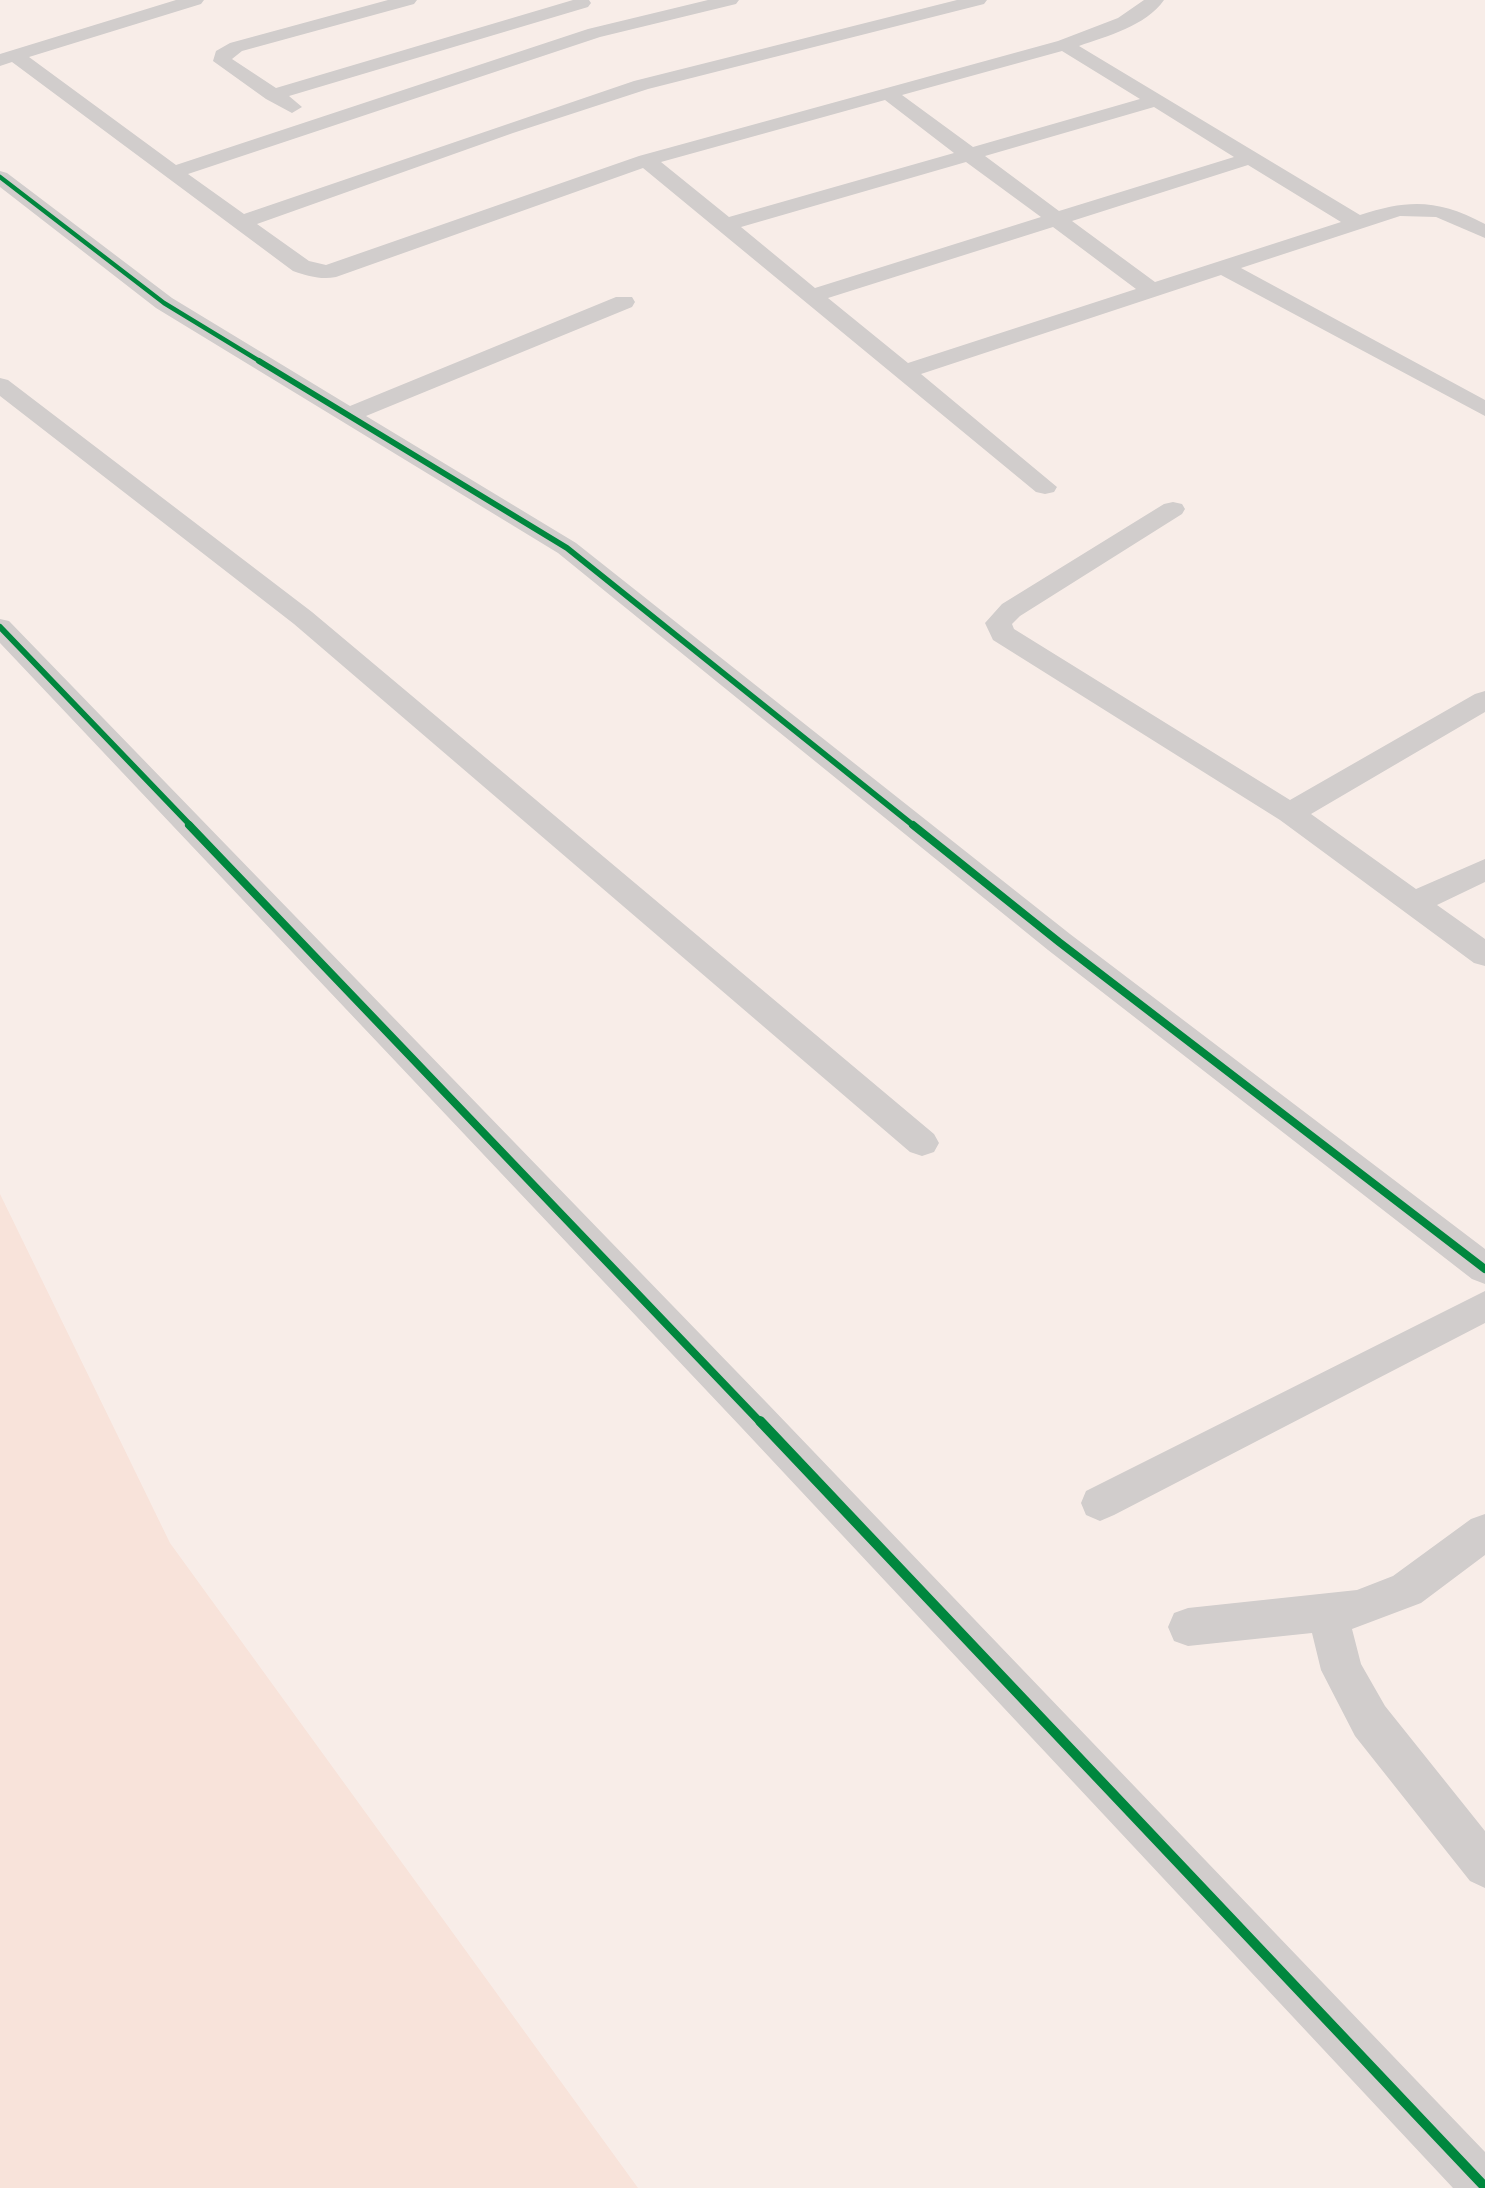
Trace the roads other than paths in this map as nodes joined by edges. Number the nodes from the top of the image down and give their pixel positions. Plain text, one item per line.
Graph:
1 (195, 0) edge
2 (408, 0) edge
3 (730, 0) edge
4 (974, 0) edge
5 (1155, 0) edge
6 (579, 1) edge
7 (622, 26) junction
8 (1064, 45) junction
9 (7, 58) edge
10 (887, 93) junction
11 (273, 94) junction
12 (1155, 100) junction
13 (318, 124) junction
14 (969, 154) junction
15 (1250, 158) junction
16 (646, 160) junction
17 (171, 173) junction
18 (0, 177) edge
19 (1056, 219) junction
20 (241, 222) junction
21 (1356, 222) junction
22 (725, 225) junction
23 (1485, 232) edge
24 (1221, 266) junction
25 (1150, 289) junction
26 (812, 296) junction
27 (624, 302) dead end
28 (904, 372) junction
29 (0, 385) edge
30 (1485, 409) edge
31 (350, 414) junction
32 (1045, 487) dead end
33 (1173, 509) dead end
34 (0, 627) edge
35 (1485, 700) edge
36 (1290, 813) junction
37 (1485, 870) edge
38 (1413, 903) junction
39 (1485, 955) edge
40 (922, 1143) dead end
41 (1485, 1269) edge
42 (1485, 1306) edge
43 (1100, 1503) dead end
44 (1480, 1546) edge
45 (1327, 1612) junction
46 (1188, 1627) dead end
47 (1485, 1866) edge
48 (1485, 2187) edge

1 - 9 street
2 - 11 street
3 - 7 street
4 - 20 street
5 - 8 street
6 - 7 street
6 - 11 street
7 - 13 street
8 - 10 street
8 - 12 street
9 - 17 street
10 - 14 street
10 - 16 street
11 - 13 street
12 - 14 street
12 - 15 street
13 - 17 street
14 - 19 street
14 - 22 street
15 - 19 street
15 - 21 street
16 - 20 street
16 - 22 street
17 - 20 street
18 - 31 street
19 - 25 street
19 - 26 street
21 - 23 street
21 - 24 street
22 - 26 street
24 - 25 street
24 - 30 street
25 - 28 street
26 - 28 street
27 - 31 street
28 - 32 street
29 - 40 street
31 - 41 street
33 - 36 street
34 - 48 street
35 - 36 street
36 - 38 street
37 - 38 street
38 - 39 street
42 - 43 street
44 - 45 street
45 - 46 street
45 - 47 street

